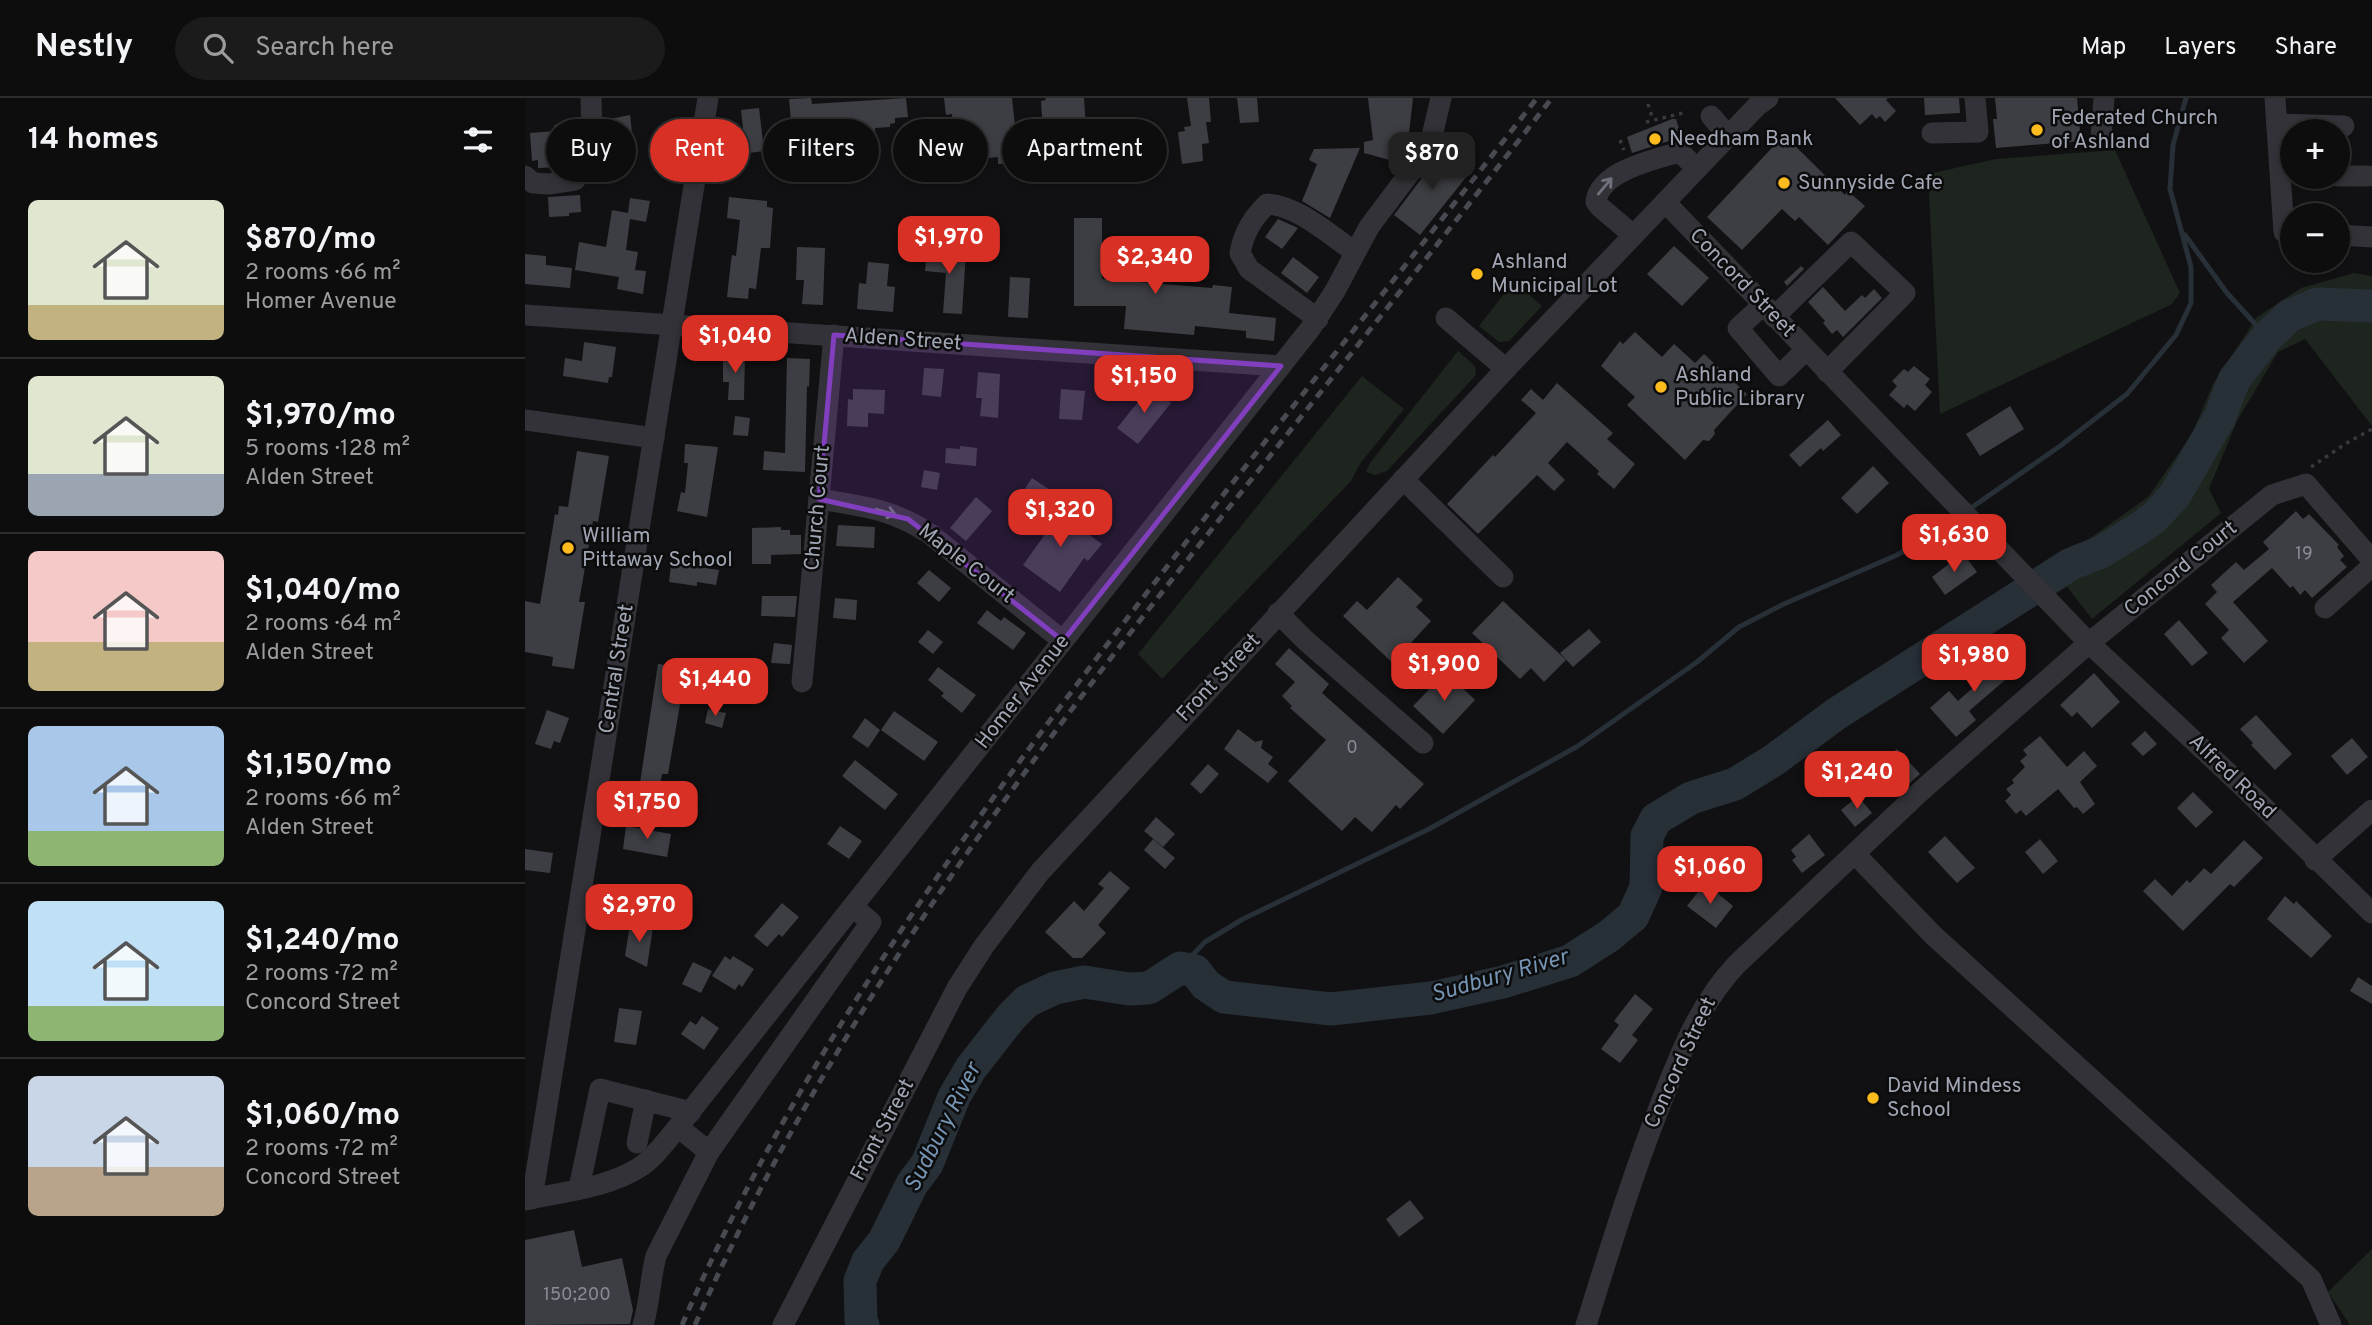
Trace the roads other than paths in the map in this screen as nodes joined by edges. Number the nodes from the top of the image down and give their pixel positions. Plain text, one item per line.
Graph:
1 (591, 98) edge
2 (708, 98) edge
3 (1441, 98) edge
4 (1975, 98) edge
5 (2104, 98) edge
6 (2275, 98) edge
7 (1762, 101) edge
8 (1711, 116) dead end
9 (2277, 124) junction
10 (2280, 124) edge
11 (1932, 133) dead end
12 (1728, 136) junction
13 (2101, 136) dead end
14 (2280, 141) edge
15 (1697, 169) junction
16 (525, 176) edge
17 (2350, 176) edge
18 (2369, 176) dead end
19 (1665, 202) junction
20 (1633, 235) junction
21 (2350, 236) edge
22 (2372, 237) edge
23 (1355, 253) junction
24 (1769, 311) junction
25 (525, 315) edge
26 (1446, 318) dead end
27 (1318, 319) junction
28 (672, 324) junction
29 (834, 335) junction
30 (1806, 350) junction
31 (1281, 366) junction
32 (1506, 369) junction
33 (1827, 372) junction
34 (525, 420) edge
35 (654, 438) junction
36 (1403, 480) junction
37 (819, 499) junction
38 (2372, 560) edge
39 (2372, 566) edge
40 (1503, 577) dead end
41 (2325, 608) dead end
42 (1278, 613) junction
43 (1063, 640) junction
44 (2089, 643) junction
45 (802, 682) dead end
46 (1423, 743) dead end
47 (2372, 810) edge
48 (1855, 854) junction
49 (2315, 860) junction
50 (853, 907) junction
51 (2372, 914) edge
52 (646, 1100) junction
53 (684, 1120) junction
54 (637, 1143) dead end
55 (709, 1152) junction
56 (579, 1188) junction
57 (529, 1199) edge
58 (643, 1325) edge
59 (783, 1325) edge
60 (1586, 1325) edge
61 (2331, 1325) edge

1 - 16 street
2 - 28 street, Central Street
3 - 23 street, Homer Avenue
4 - 11 street
5 - 13 street
6 - 9 street
7 - 12 street, Front Street
8 - 12 street
9 - 10 street
9 - 14 street
12 - 15 street, Front Street
15 - 19 street, Front Street
20 -> 15 street
17 - 18 street
19 - 20 street, Front Street
19 - 24 street, Concord Street
20 - 32 street, Front Street
21 - 22 street
23 - 27 street, Homer Avenue
23 - 27 street
24 - 30 street, Concord Street
24 - 30 street
24 - 33 street
25 - 28 street, Alden Street
26 - 32 street
27 - 31 street, Homer Avenue
28 - 29 street, Alden Street
28 - 35 street, Central Street
29 - 31 street, Alden Street
29 - 37 street, Church Court
30 - 33 street, Concord Street
31 - 43 street, Homer Avenue
32 - 36 street, Front Street
33 - 44 street, Concord Street
34 - 35 street
35 - 57 street, Central Street
36 - 40 street
36 - 42 street, Front Street
37 -> 43 street, Maple Court
37 - 45 street, Church Court
38 - 44 street, Concord Court
39 - 41 street
42 - 46 street
42 - 59 street, Front Street
43 - 50 street, Homer Avenue
44 - 48 street, Concord Street
44 - 49 street, Alfred Road
47 - 49 street
48 - 60 street, Concord Street
48 - 61 street
49 - 51 street, Alfred Road
50 - 53 street, Homer Avenue
50 - 55 street
52 - 53 street
52 - 54 street
52 - 56 street
53 - 55 street
53 - 56 street, Homer Avenue
55 - 58 street
56 - 57 street, Homer Avenue

